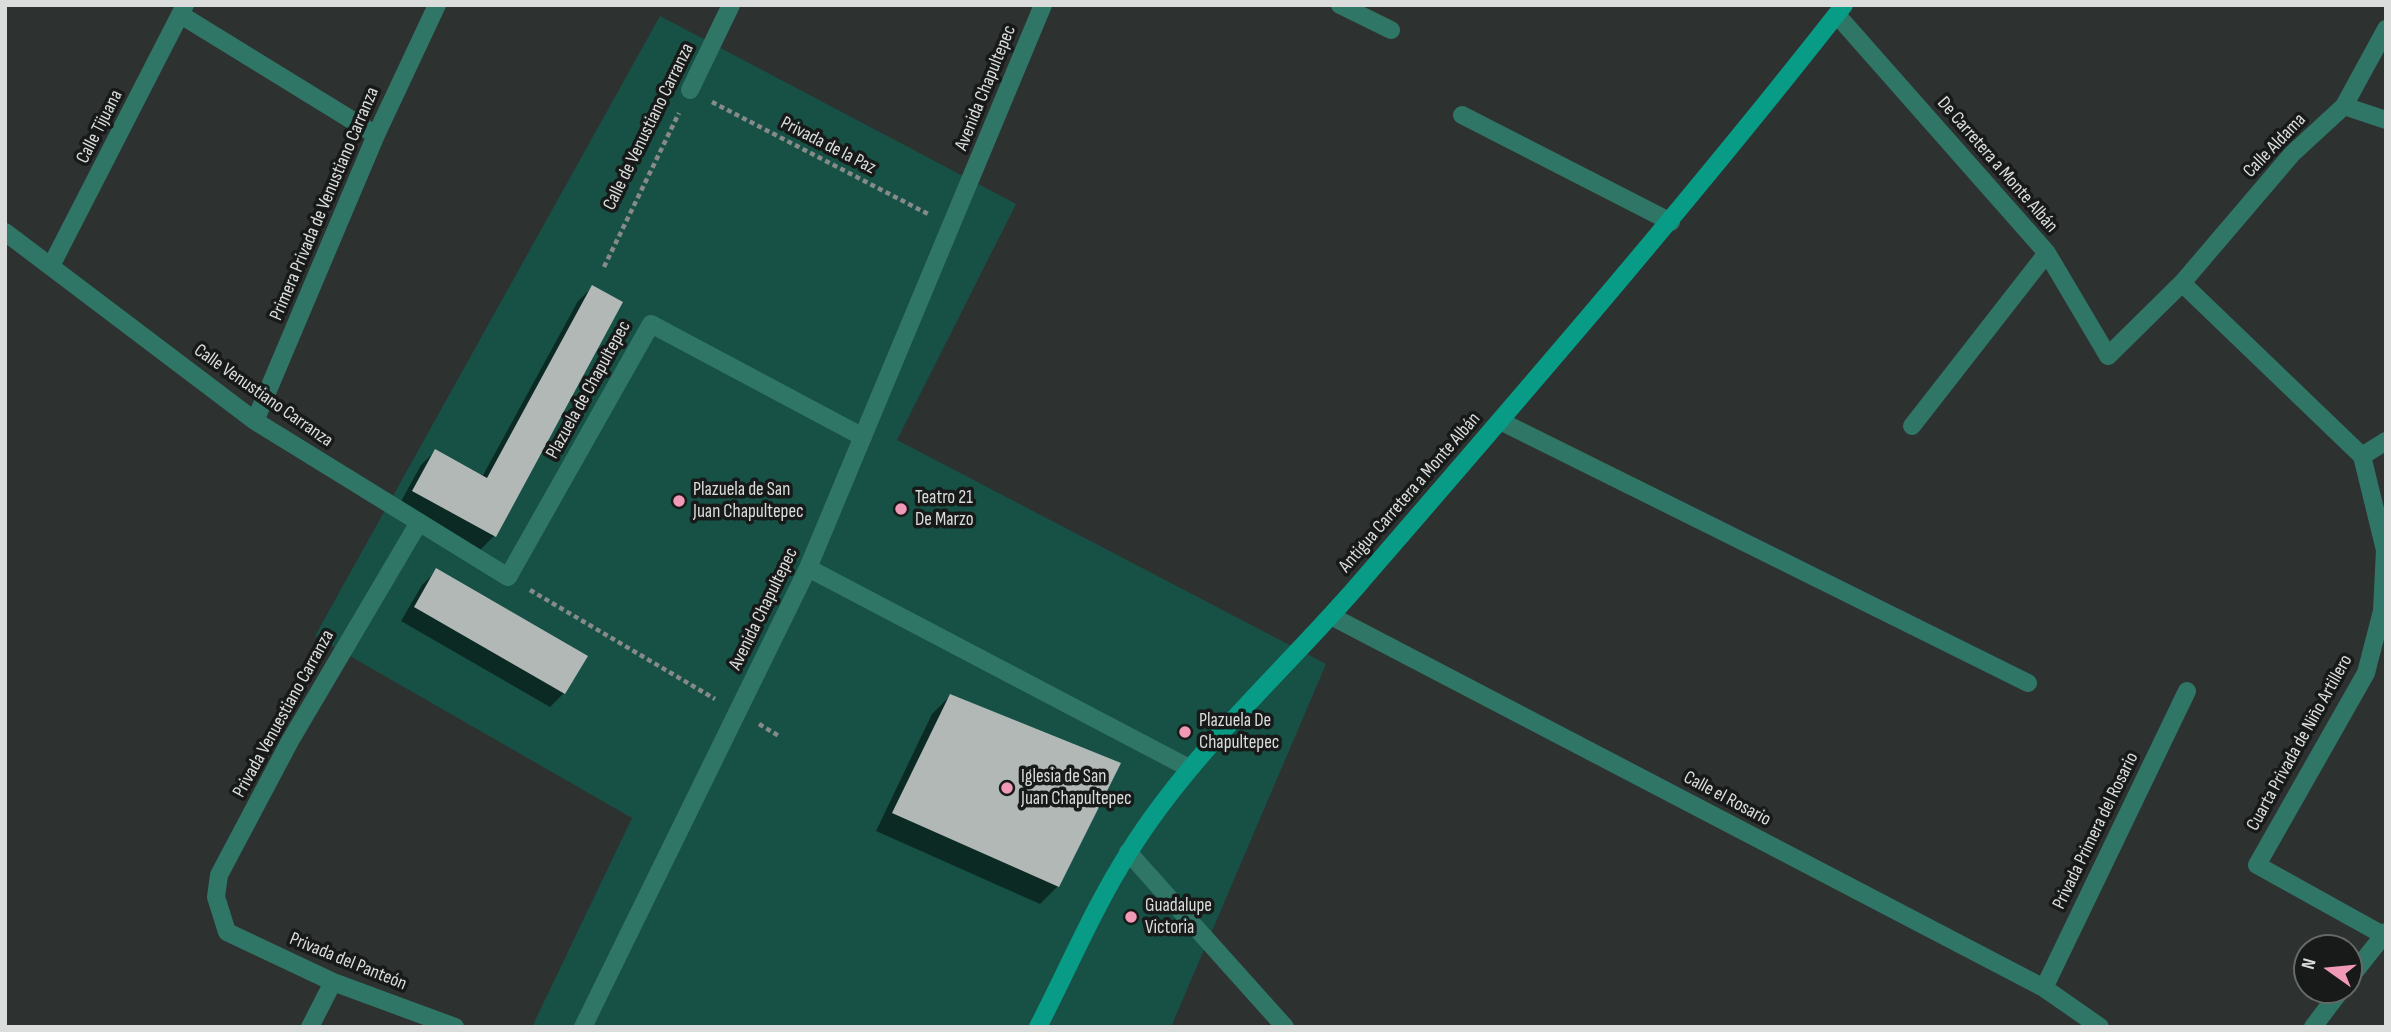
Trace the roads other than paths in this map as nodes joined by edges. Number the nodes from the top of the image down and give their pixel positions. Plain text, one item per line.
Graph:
1 (437, 5) edge
2 (731, 5) edge
3 (1043, 5) edge
4 (1340, 5) edge
5 (183, 10) edge
6 (1841, 10) edge
7 (2386, 29) edge
8 (1391, 30) dead end
9 (690, 90) road end
10 (2344, 106) junction
11 (1462, 115) dead end
12 (2386, 120) edge
13 (376, 135) junction
14 (1671, 222) junction
15 (5, 232) edge
16 (2046, 253) junction
17 (51, 266) junction
18 (2182, 283) junction
19 (2108, 356) joint
20 (255, 421) junction
21 (1500, 421) junction
22 (1912, 426) dead end
23 (863, 437) junction
24 (2386, 441) edge
25 (2362, 456) junction
26 (418, 524) junction
27 (807, 568) junction
28 (508, 577) joint
29 (1331, 616) junction
30 (2028, 683) dead end
31 (2187, 691) dead end
32 (1189, 768) junction
33 (1128, 852) junction
34 (226, 932) joint
35 (2384, 934) edge
36 (2363, 961) edge
37 (333, 982) junction
38 (2044, 988) junction
39 (2330, 1004) edge
40 (310, 1027) edge
41 (455, 1027) edge
42 (583, 1027) edge
43 (1038, 1027) edge
44 (1285, 1027) edge
45 (2100, 1027) edge
46 (2313, 1027) edge

1 - 13 street, Primera Privada de Venustiano Carranza
2 - 9 street, Calle de Venustiano Carranza
3 - 23 street, Avenida Chapultepec
4 - 8 street
5 - 13 street
5 - 17 street, Calle Tijuana
6 - 14 street, Antigua Carretera a Monte Albán
6 - 16 street, De Carretera a Monte Albán
7 - 10 street, Calle Aldama
10 - 12 street
10 - 18 street, Calle Aldama
11 - 14 street
13 - 20 street, Primera Privada de Venustiano Carranza
14 - 21 street, Antigua Carretera a Monte Albán
15 - 17 street, Calle Venustiano Carranza
16 - 19 street, De Carretera a Monte Albán
16 - 22 street
17 - 20 street, Calle Venustiano Carranza
18 - 19 street, Calle Aldama
18 - 25 street
20 - 26 street, Calle Venustiano Carranza
21 - 29 street, Antigua Carretera a Monte Albán
21 - 30 street
23 - 27 street, Avenida Chapultepec
23 - 28 street, Plazuela de Chapultepec
24 - 25 street
25 - 35 street, Cuarta Privada de Niño Artillero
26 - 28 street, Calle Venustiano Carranza
26 - 34 street, Privada Venuestiano Carranza
27 - 32 street
27 - 42 street, Avenida Chapultepec
29 - 32 street, Antigua Carretera a Monte Albán
29 - 38 street, Calle el Rosario
31 - 38 street, Privada Primera del Rosario
32 - 33 street, Antigua Carretera a Monte Albán
33 - 43 street, Antigua Carretera a Monte Albán
33 - 44 street
34 - 37 street, Privada del Panteón
35 - 36 street
37 - 40 street
37 - 41 street, Privada del Panteón
38 - 45 street, Calle el Rosario
39 - 46 street

